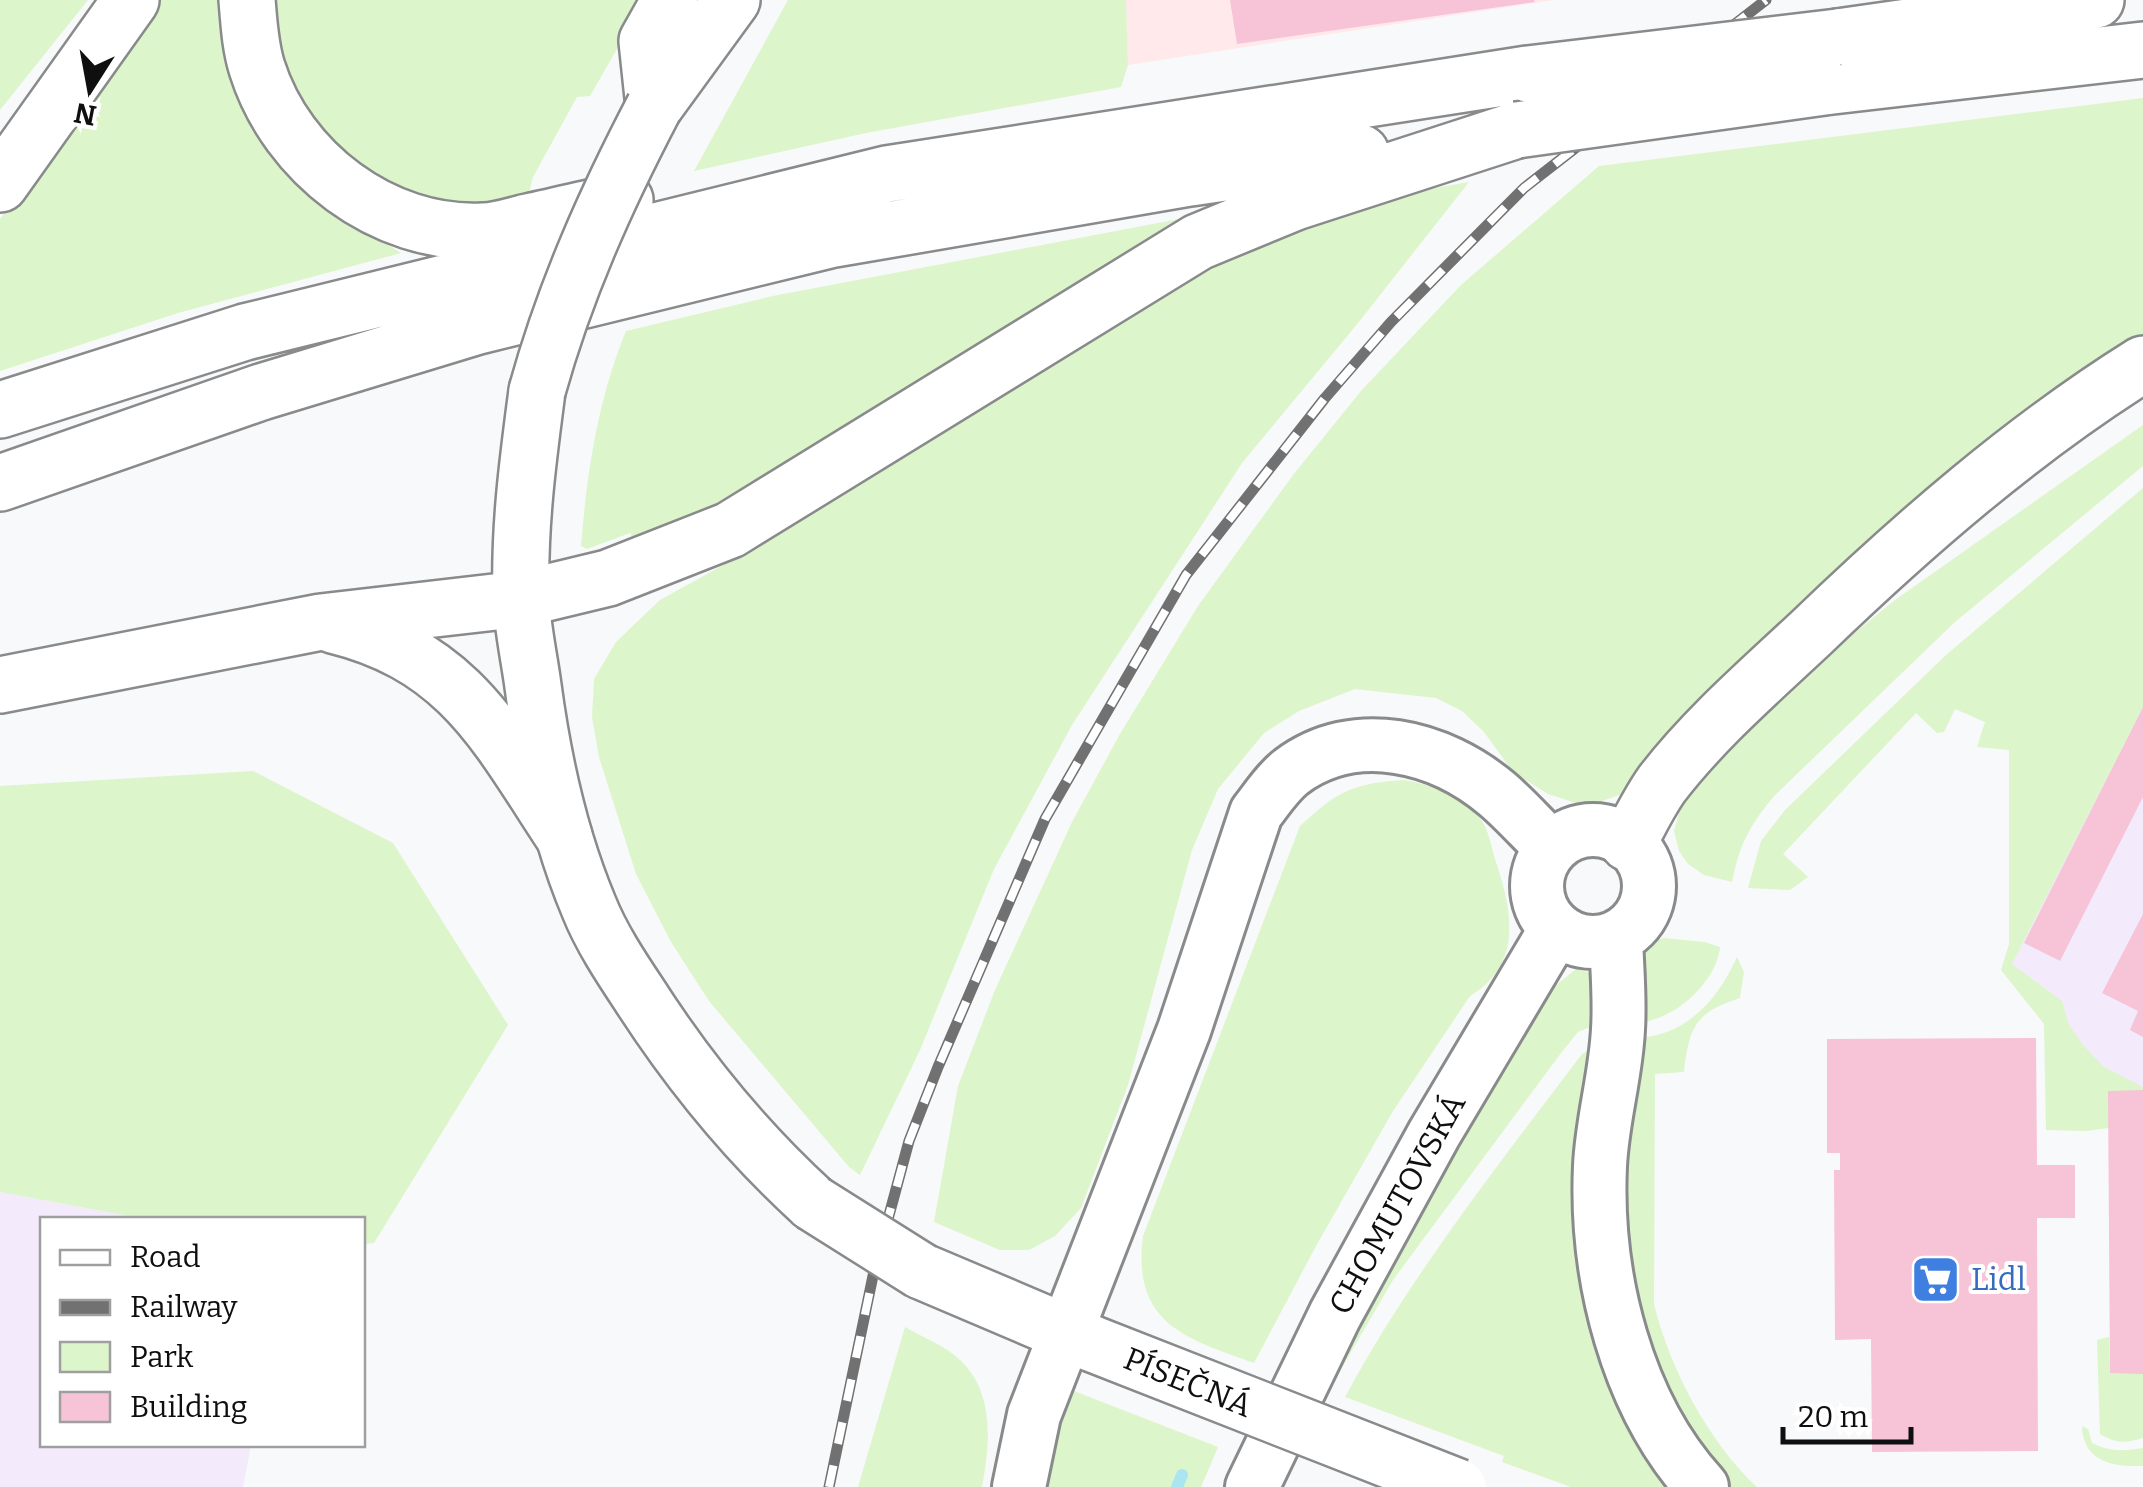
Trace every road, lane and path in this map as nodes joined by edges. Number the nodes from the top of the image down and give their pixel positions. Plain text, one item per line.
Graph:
1 (131, 0) edge
2 (248, 0) edge
3 (670, 0) edge
4 (719, 0) edge
5 (732, 0) edge
6 (2096, 0) edge
7 (695, 48) junction
8 (2143, 50) edge
9 (1831, 62) junction
10 (654, 106) junction
11 (1517, 130) junction
12 (887, 174) junction
13 (0, 184) edge
14 (2143, 364) edge
15 (0, 410) edge
16 (0, 483) edge
17 (521, 599) junction
18 (320, 622) junction
19 (0, 685) edge
20 (564, 837) junction
21 (1628, 843) junction
22 (1552, 848) junction
23 (1556, 929) junction
24 (1616, 937) junction
25 (1079, 1338) junction
26 (1019, 1487) edge
27 (1252, 1487) edge
28 (1458, 1487) edge
29 (1702, 1487) edge

1 - 13 main road
2 - 12 main road
3 - 10 main road
4 - 7 main road
5 - 7 main road
6 - 9 main road
7 - 10 main road
8 - 9 main road
9 - 11 main road, bridge
9 - 12 main road, bridge
10 - 17 main road, bridge
11 - 16 main road
11 - 17 main road
12 - 15 main road
14 - 21 main road
17 - 18 main road
17 - 20 main road
18 - 19 main road
18 - 20 main road
20 - 25 main road, PÍSEČNÁ, bridge
21 - 22 street
21 - 24 street
22 - 23 street
22 - 25 street
23 - 24 street
23 - 27 street, CHOMUTOVSKÁ
24 - 29 street
25 - 26 street
25 - 28 main road, PÍSEČNÁ, bridge

